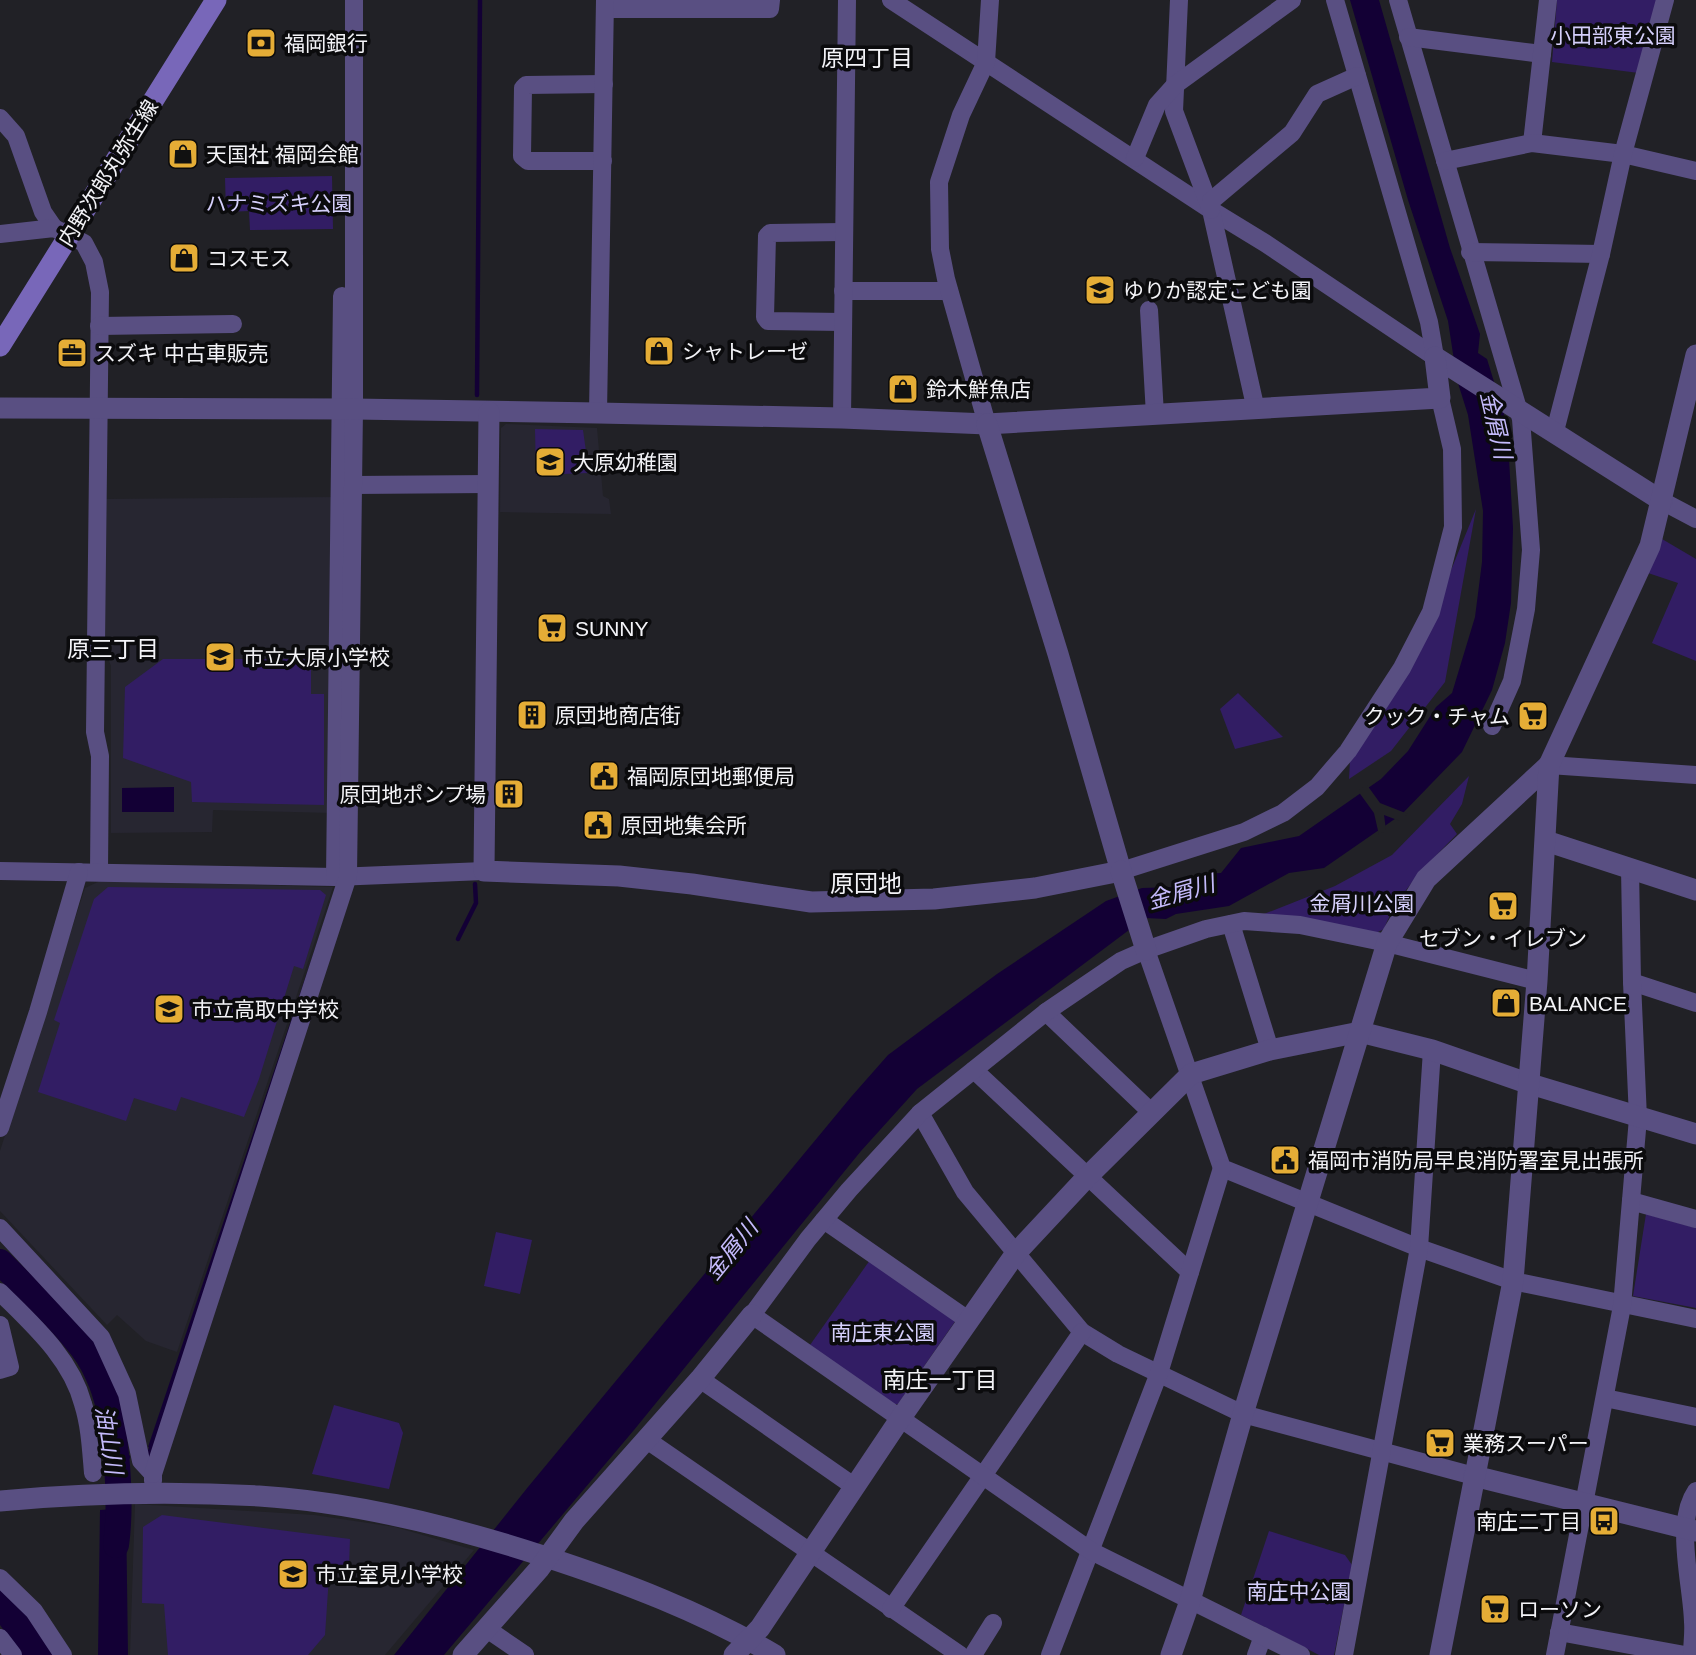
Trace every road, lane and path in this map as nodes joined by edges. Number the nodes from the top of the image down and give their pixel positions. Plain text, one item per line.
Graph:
1 (216, 0) edge
2 (344, 0) edge
3 (354, 0) edge
4 (771, 0) edge
5 (847, 0) edge
6 (891, 0) edge
7 (990, 0) edge
8 (1179, 0) edge
9 (1293, 0) edge
10 (1335, 0) edge
11 (1398, 0) edge
12 (1548, 0) edge
13 (1665, 0) edge
14 (605, 4) edge
15 (1408, 37) junction
16 (1542, 54) junction
17 (986, 62) junction
18 (1357, 76) junction
19 (604, 84) junction
20 (1175, 85) junction
21 (0, 118) edge
22 (1532, 143) junction
23 (1623, 154) junction
24 (1135, 158) junction
25 (603, 161) junction
26 (1445, 161) junction
27 (1696, 171) edge
28 (1211, 210) junction
29 (62, 232) junction
30 (844, 232) junction
31 (0, 234) edge
32 (1470, 252) junction
33 (1601, 254) junction
34 (843, 291) junction
35 (949, 291) junction
36 (1149, 310) dead end
37 (843, 322) junction
38 (233, 324) dead end
39 (99, 326) junction
40 (0, 346) edge
41 (1696, 355) edge
42 (1435, 357) junction
43 (1440, 398) junction
44 (0, 408) edge
45 (97, 408) junction
46 (347, 409) junction
47 (1256, 410) junction
48 (1520, 410) junction
49 (489, 412) junction
50 (597, 413) junction
51 (1155, 415) junction
52 (842, 418) junction
53 (987, 424) junction
54 (1555, 431) junction
55 (488, 484) junction
56 (353, 485) junction
57 (1662, 501) junction
58 (1692, 509) edge
59 (1492, 726) dead end
60 (1549, 765) junction
61 (1696, 775) edge
62 (1546, 841) junction
63 (1630, 868) junction
64 (0, 871) edge
65 (99, 871) junction
66 (484, 871) junction
67 (79, 872) junction
68 (342, 876) junction
69 (1123, 879) junction
70 (1696, 890) edge
71 (1231, 923) junction
72 (1387, 943) junction
73 (1146, 950) junction
74 (1537, 981) junction
75 (1632, 982) junction
76 (1696, 1003) edge
77 (1046, 1012) junction
78 (1360, 1032) junction
79 (1270, 1050) junction
80 (1432, 1050) junction
81 (974, 1070) junction
82 (1191, 1074) junction
83 (1527, 1083) junction
84 (1152, 1112) junction
85 (920, 1114) junction
86 (1638, 1118) junction
87 (0, 1128) edge
88 (1696, 1134) edge
89 (1222, 1168) junction
90 (1087, 1177) junction
91 (1631, 1201) junction
92 (1309, 1204) junction
93 (1696, 1219) edge
94 (824, 1220) junction
95 (0, 1228) edge
96 (1419, 1248) junction
97 (1016, 1253) junction
98 (1190, 1272) junction
99 (1513, 1281) junction
100 (0, 1292) edge
101 (1622, 1306) junction
102 (752, 1315) junction
103 (968, 1320) junction
104 (1696, 1320) edge
105 (0, 1325) edge
106 (1082, 1332) junction
107 (0, 1370) edge
108 (1159, 1373) junction
109 (700, 1379) junction
110 (1605, 1398) junction
111 (1243, 1414) junction
112 (1696, 1417) edge
113 (900, 1419) junction
114 (647, 1440) junction
115 (1382, 1452) junction
116 (981, 1475) junction
117 (1474, 1476) junction
118 (94, 1483) junction
119 (148, 1486) junction
120 (855, 1487) junction
121 (1696, 1491) edge
122 (0, 1501) edge
123 (1584, 1504) junction
124 (1691, 1530) edge
125 (1091, 1551) junction
126 (812, 1553) junction
127 (547, 1557) junction
128 (0, 1578) edge
129 (1190, 1601) junction
130 (891, 1609) junction
131 (993, 1623) dead end
132 (487, 1629) junction
133 (1559, 1632) junction
134 (1263, 1636) junction
135 (0, 1638) edge
136 (741, 1647) edge
137 (13, 1655) edge
138 (63, 1655) edge
139 (463, 1655) edge
140 (525, 1655) edge
141 (775, 1655) edge
142 (960, 1655) edge
143 (973, 1655) edge
144 (1050, 1655) edge
145 (1171, 1655) edge
146 (1256, 1655) edge
147 (1301, 1655) edge
148 (1344, 1655) edge
149 (1440, 1655) edge
150 (1555, 1655) edge
151 (1685, 1655) edge
152 (1692, 1655) edge

1 - 29 main road, 内野次郎丸弥生線
2 - 46 street
3 - 46 street
4 - 14 street
5 - 30 street
6 - 17 street
7 - 17 street
8 - 20 street
9 - 20 street
10 - 18 street
11 - 15 street
12 - 16 street
13 - 23 street
14 - 19 street
15 - 16 street
15 - 26 street
16 - 22 street
17 - 24 street
17 - 35 street
18 - 28 street
18 - 42 street
19 - 25 street
19 - 25 street
20 - 24 street
20 - 28 street
21 - 29 street
22 - 23 street
22 - 26 street
23 - 27 street
23 - 33 street
24 - 28 street
25 - 50 street
26 - 32 street
28 - 42 street
28 - 47 street
29 - 31 street
29 - 39 street
29 - 40 main road, 内野次郎丸弥生線
30 - 34 street
30 - 37 street
32 - 33 street
32 - 48 street
33 - 54 street
34 - 35 street
34 - 37 street
35 - 53 street
36 - 51 street
37 - 52 street
38 - 39 street
39 - 45 street
41 - 57 street
42 - 43 street
42 - 48 street
43 - 47 street
43 - 69 street
44 - 45 street
45 - 46 street
45 - 65 street
46 - 49 street
46 - 56 street
46 - 68 street
47 - 51 street
48 - 54 street
48 - 59 street
49 - 50 street
49 - 55 street
50 - 52 street
51 - 53 street
52 - 53 street
53 - 69 street
54 - 57 street
55 - 56 street
55 - 66 street
56 - 68 street
57 - 58 street
57 - 60 street
60 - 61 street
60 - 62 street
60 - 72 street
62 - 63 street
62 - 74 street
63 - 70 street
63 - 75 street
64 - 67 street
65 - 67 street
65 - 68 street
66 - 68 street
66 - 69 street
67 - 87 street
68 - 119 street
69 - 73 street
71 - 72 street
71 - 73 street
71 - 79 street
72 - 74 street
72 - 78 street
73 - 77 street
73 - 82 street
74 - 83 street
75 - 76 street
75 - 86 street
77 - 81 street
77 - 84 street
78 - 79 street
78 - 80 street
78 - 92 street
79 - 82 street
80 - 83 street
80 - 96 street
81 - 85 street
81 - 90 street
82 - 84 street
82 - 89 street
83 - 86 street
83 - 99 street
84 - 90 street
85 - 94 street
85 - 97 street
86 - 88 street
86 - 91 street
89 - 92 street
89 - 98 street
90 - 97 street
90 - 98 street
91 - 93 street
91 - 101 street
92 - 96 street
92 - 111 street
94 - 102 street
94 - 103 street
95 - 119 street
96 - 99 street
96 - 115 street
97 - 103 street
97 - 106 street
98 - 108 street
99 - 101 street
99 - 117 street
100 - 118 street
101 - 104 street
101 - 110 street
102 - 109 street
102 - 113 street
103 - 113 street
105 - 107 street
106 - 108 street
106 - 116 street
108 - 111 street
108 - 125 street
109 - 114 street
109 - 120 street
110 - 112 street
110 - 123 street
111 - 115 street
111 - 129 street
113 - 116 street
113 - 120 street
114 - 126 street
114 - 127 street
115 - 117 street
115 - 148 street
116 - 125 street
116 - 130 street
117 - 123 street
117 - 149 street
118 - 119 street
118 - 122 street
119 - 127 street
120 - 126 street
121 - 124 street
123 - 124 street
123 - 133 street
124 - 152 street
125 - 129 street
125 - 144 street
126 - 130 street
126 - 136 street
127 - 132 street
127 - 136 street
128 - 138 street
129 - 134 street
129 - 145 street
130 - 142 street
131 - 143 street
132 - 139 street
132 - 140 street
133 - 150 street
133 - 151 street
134 - 146 street
134 - 147 street
135 - 137 street
136 - 141 street

